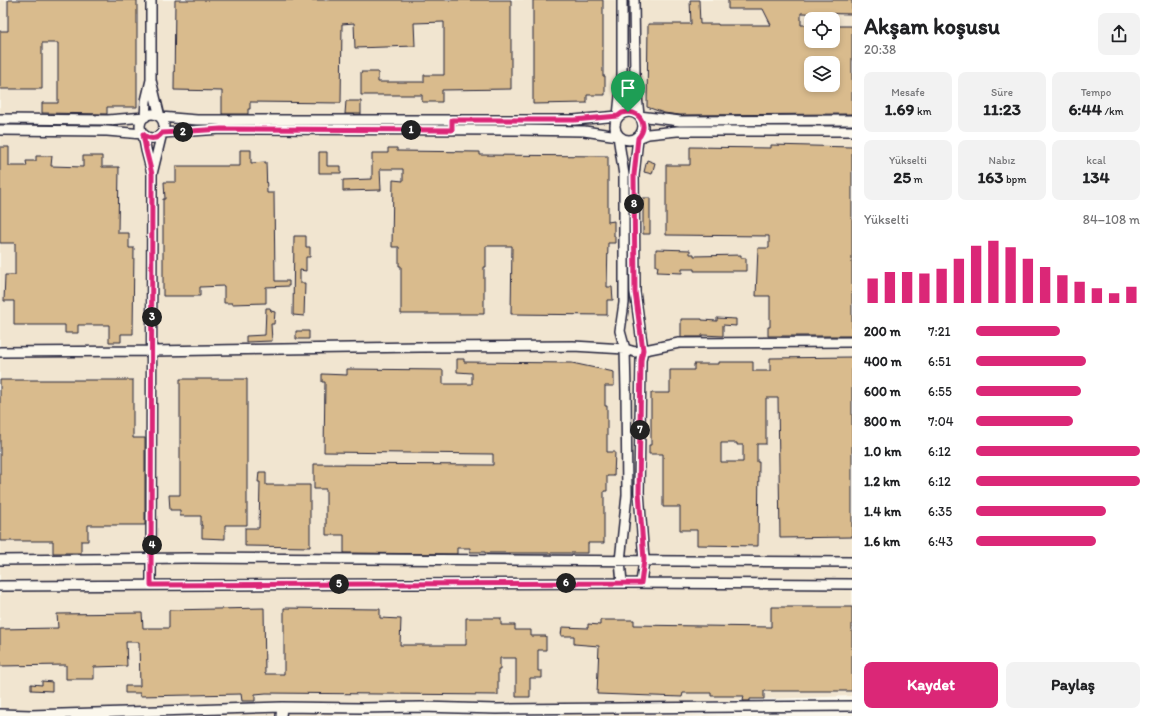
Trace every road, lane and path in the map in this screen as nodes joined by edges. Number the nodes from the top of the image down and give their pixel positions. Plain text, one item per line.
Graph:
1 (151, 0) edge
2 (622, 0) edge
3 (634, 0) edge
4 (151, 80) junction
5 (618, 116) junction
6 (639, 116) junction
7 (144, 117) junction
8 (160, 117) junction
9 (0, 119) edge
10 (38, 119) junction
11 (263, 120) junction
12 (345, 120) junction
13 (452, 120) junction
14 (852, 120) edge
15 (0, 130) edge
16 (263, 130) junction
17 (345, 130) junction
18 (452, 130) junction
19 (38, 131) junction
20 (852, 131) edge
21 (162, 133) junction
22 (143, 134) junction
23 (618, 136) junction
24 (638, 138) junction
25 (152, 174) junction
26 (852, 342) edge
27 (625, 349) junction
28 (643, 350) junction
29 (152, 351) junction
30 (0, 352) edge
31 (152, 559) junction
32 (0, 560) edge
33 (644, 560) junction
34 (620, 561) junction
35 (852, 562) edge
36 (622, 583) junction
37 (641, 583) junction
38 (852, 584) edge
39 (151, 585) junction
40 (0, 586) edge
41 (852, 706) edge
42 (282, 712) edge
43 (559, 712) edge
44 (0, 714) edge

1 - 4 street
2 - 5 street
3 - 6 street
4 - 7 street
4 - 8 street
5 - 6 street
5 - 13 street
5 - 23 street
6 - 14 street
6 - 24 street
7 - 8 street
7 - 10 street
7 - 22 street
8 - 11 street
8 - 21 street
9 - 10 street
10 - 19 street
11 - 12 street
11 - 16 street
12 - 13 street
12 - 17 street
13 - 18 street
15 - 19 street
16 - 17 street
16 - 21 street
17 - 18 street
18 - 23 street
19 - 22 street
20 - 24 street
21 - 22 street
21 - 25 street
22 - 25 street
23 - 24 street
23 - 27 street
24 - 28 street
25 - 29 street
26 - 28 street
27 - 28 street
27 - 29 street
27 - 34 street
28 - 33 street
29 - 30 street
29 - 31 street
31 - 32 street
31 - 34 street
31 - 39 street
33 - 34 street
33 - 35 street
33 - 37 street
34 - 36 street
36 - 37 street
36 - 39 street
37 - 38 street
39 - 40 street
41 - 43 street
42 - 43 street
42 - 44 street

